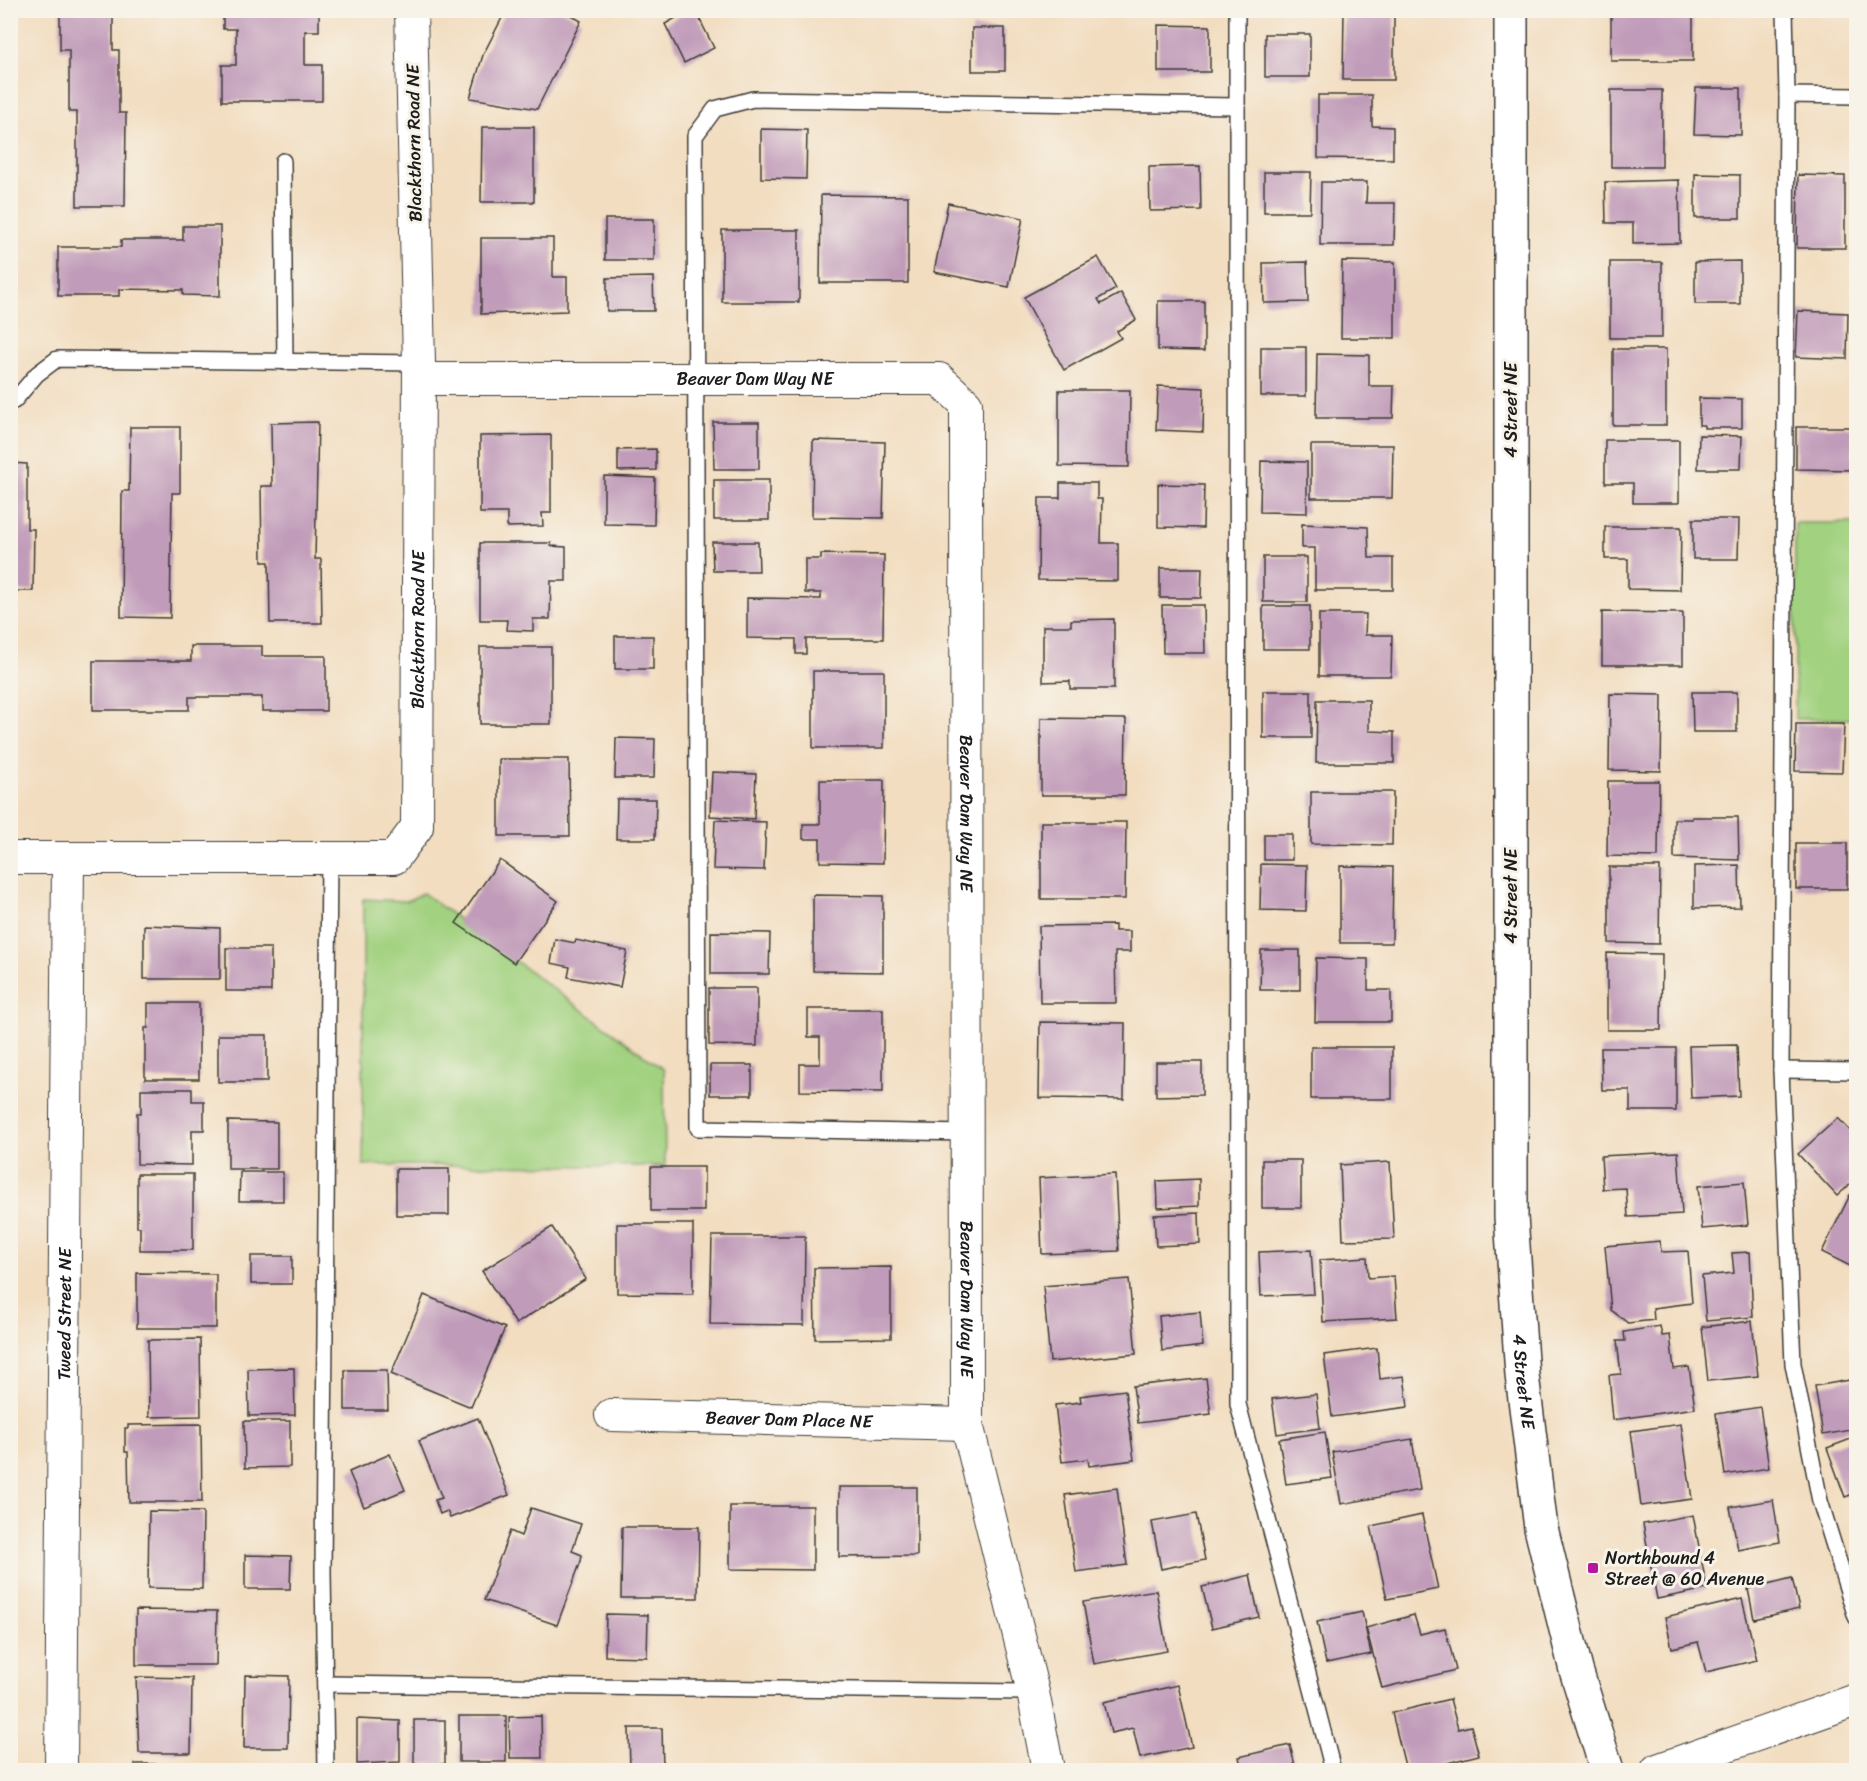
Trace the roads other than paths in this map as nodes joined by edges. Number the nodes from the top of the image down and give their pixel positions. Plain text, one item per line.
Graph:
1 (411, 10) edge
2 (1237, 10) edge
3 (1511, 10) edge
4 (1785, 10) edge
5 (1787, 95) junction
6 (1857, 96) edge
7 (1237, 106) junction
8 (283, 161) dead end
9 (285, 362) junction
10 (419, 371) junction
11 (695, 381) junction
12 (10, 401) edge
13 (10, 858) edge
14 (68, 858) junction
15 (329, 858) junction
16 (1781, 1071) junction
17 (1857, 1071) edge
18 (967, 1133) junction
19 (611, 1415) dead end
20 (967, 1424) junction
21 (1857, 1617) edge
22 (325, 1684) junction
23 (1033, 1692) junction
24 (1857, 1700) edge
25 (62, 1770) edge
26 (326, 1770) edge
27 (1048, 1770) edge
28 (1333, 1770) edge
29 (1607, 1770) edge
30 (1657, 1770) edge

1 - 10 street, Blackthorn Road NE
2 - 7 lane
3 - 29 street, 4 Street NE
4 - 5 lane
5 - 6 lane
5 - 16 lane
7 - 11 lane
7 - 28 lane
8 - 9 lane
9 - 10 lane
9 - 12 lane
10 - 11 street, Beaver Dam Way NE
10 - 15 street, Blackthorn Road NE
11 - 18 street, Beaver Dam Way NE
11 - 18 lane
13 - 14 street, Blackthorn Road NE
14 - 15 street, Blackthorn Road NE
14 - 25 street, Tweed Street NE
15 - 22 lane
16 - 17 lane
16 - 21 lane
18 - 20 street, Beaver Dam Way NE
19 - 20 street, Beaver Dam Place NE
20 - 23 street, Beaver Dam Way NE
22 - 23 lane
22 - 26 lane
23 - 27 street, Beaver Dam Way NE
24 - 30 street

